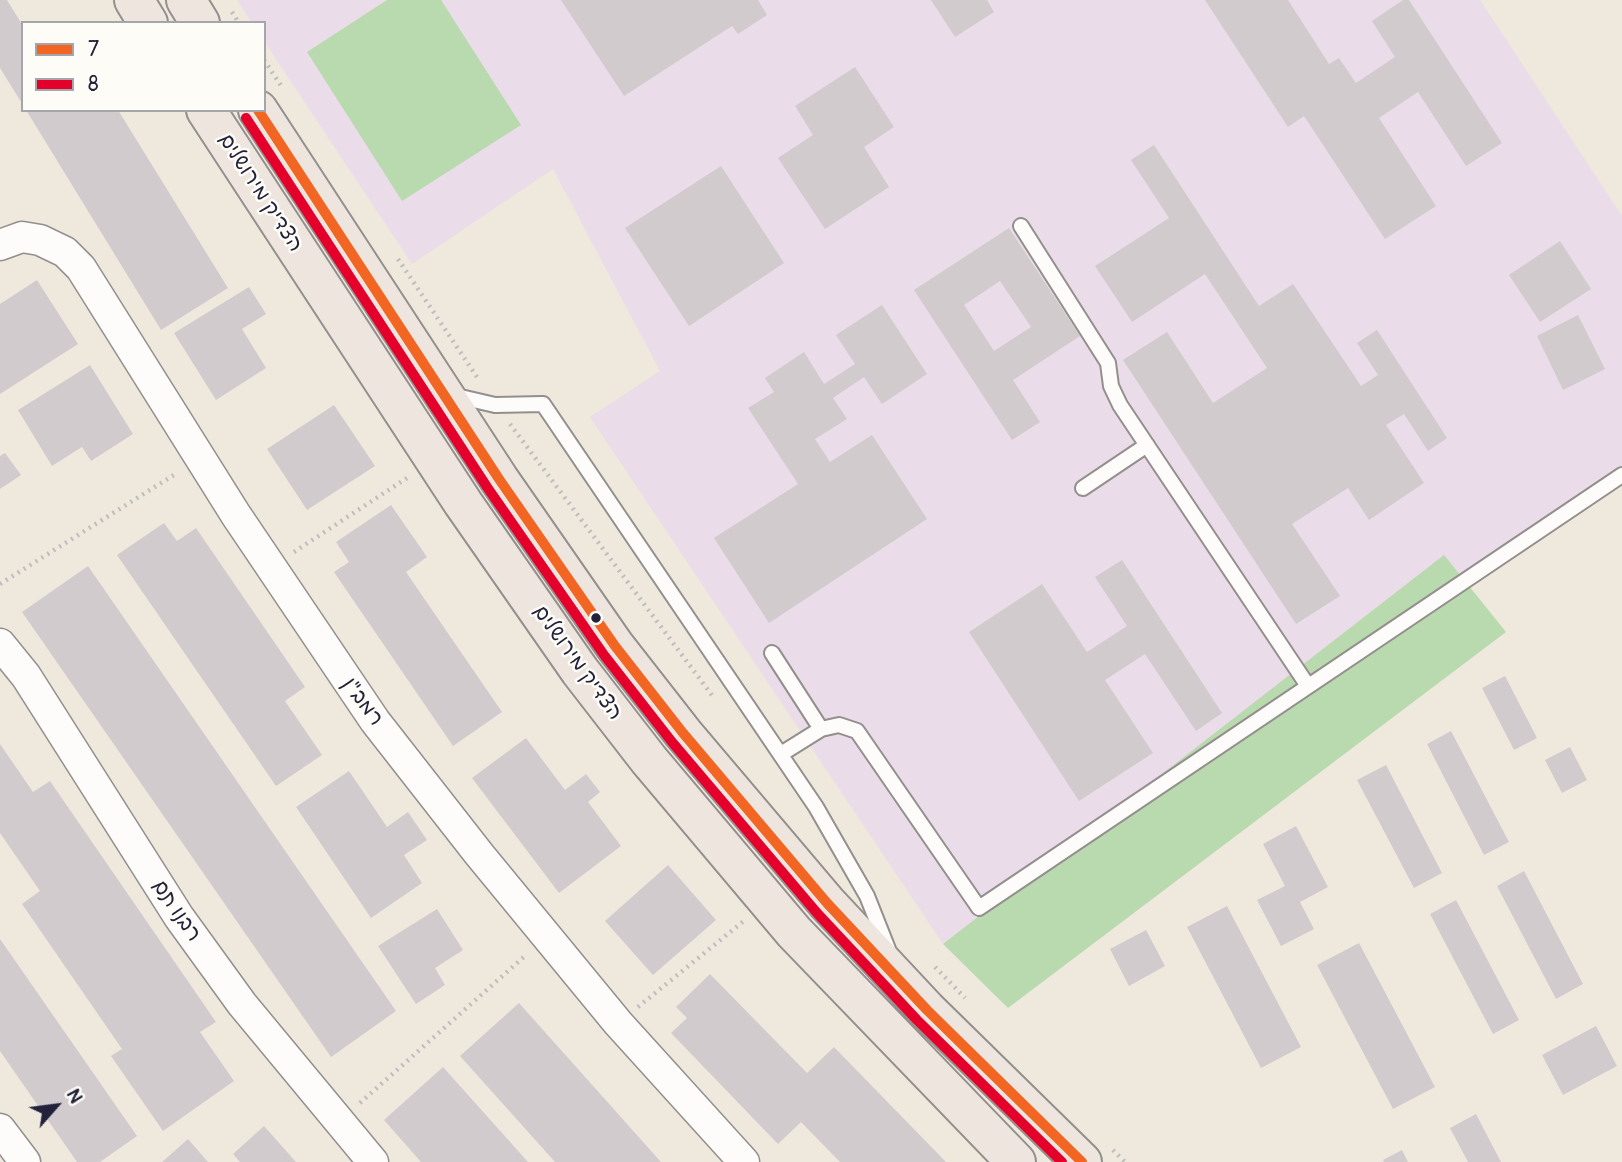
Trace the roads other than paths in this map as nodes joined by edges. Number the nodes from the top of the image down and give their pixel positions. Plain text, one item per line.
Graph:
1 (134, 0) edge
2 (186, 0) edge
3 (147, 21) edge
4 (200, 21) edge
5 (207, 112) edge
6 (259, 112) edge
7 (1021, 226) dead end
8 (4, 237) edge
9 (443, 393) junction
10 (1147, 445) junction
11 (1622, 475) edge
12 (1083, 488) dead end
13 (0, 644) edge
14 (772, 653) dead end
15 (1308, 686) junction
16 (821, 729) junction
17 (781, 754) junction
18 (902, 983) junction
19 (0, 1129) edge
20 (25, 1162) edge
21 (373, 1162) edge
22 (744, 1162) edge
23 (1016, 1162) edge
24 (1082, 1162) edge

1 - 3 main road
2 - 4 main road
5 - 23 main road, הצדיק מירושלים
6 - 9 main road, הצדיק מירושלים
7 - 10 lane
8 - 22 street, רמב"ן
9 - 17 lane
9 - 18 main road, הצדיק מירושלים
10 - 12 lane
10 - 15 lane
11 - 15 lane
13 - 21 street, רבנו תם
14 - 16 lane
15 - 16 lane
16 - 17 lane
17 - 18 lane
18 - 24 main road, הצדיק מירושלים
19 - 20 street

